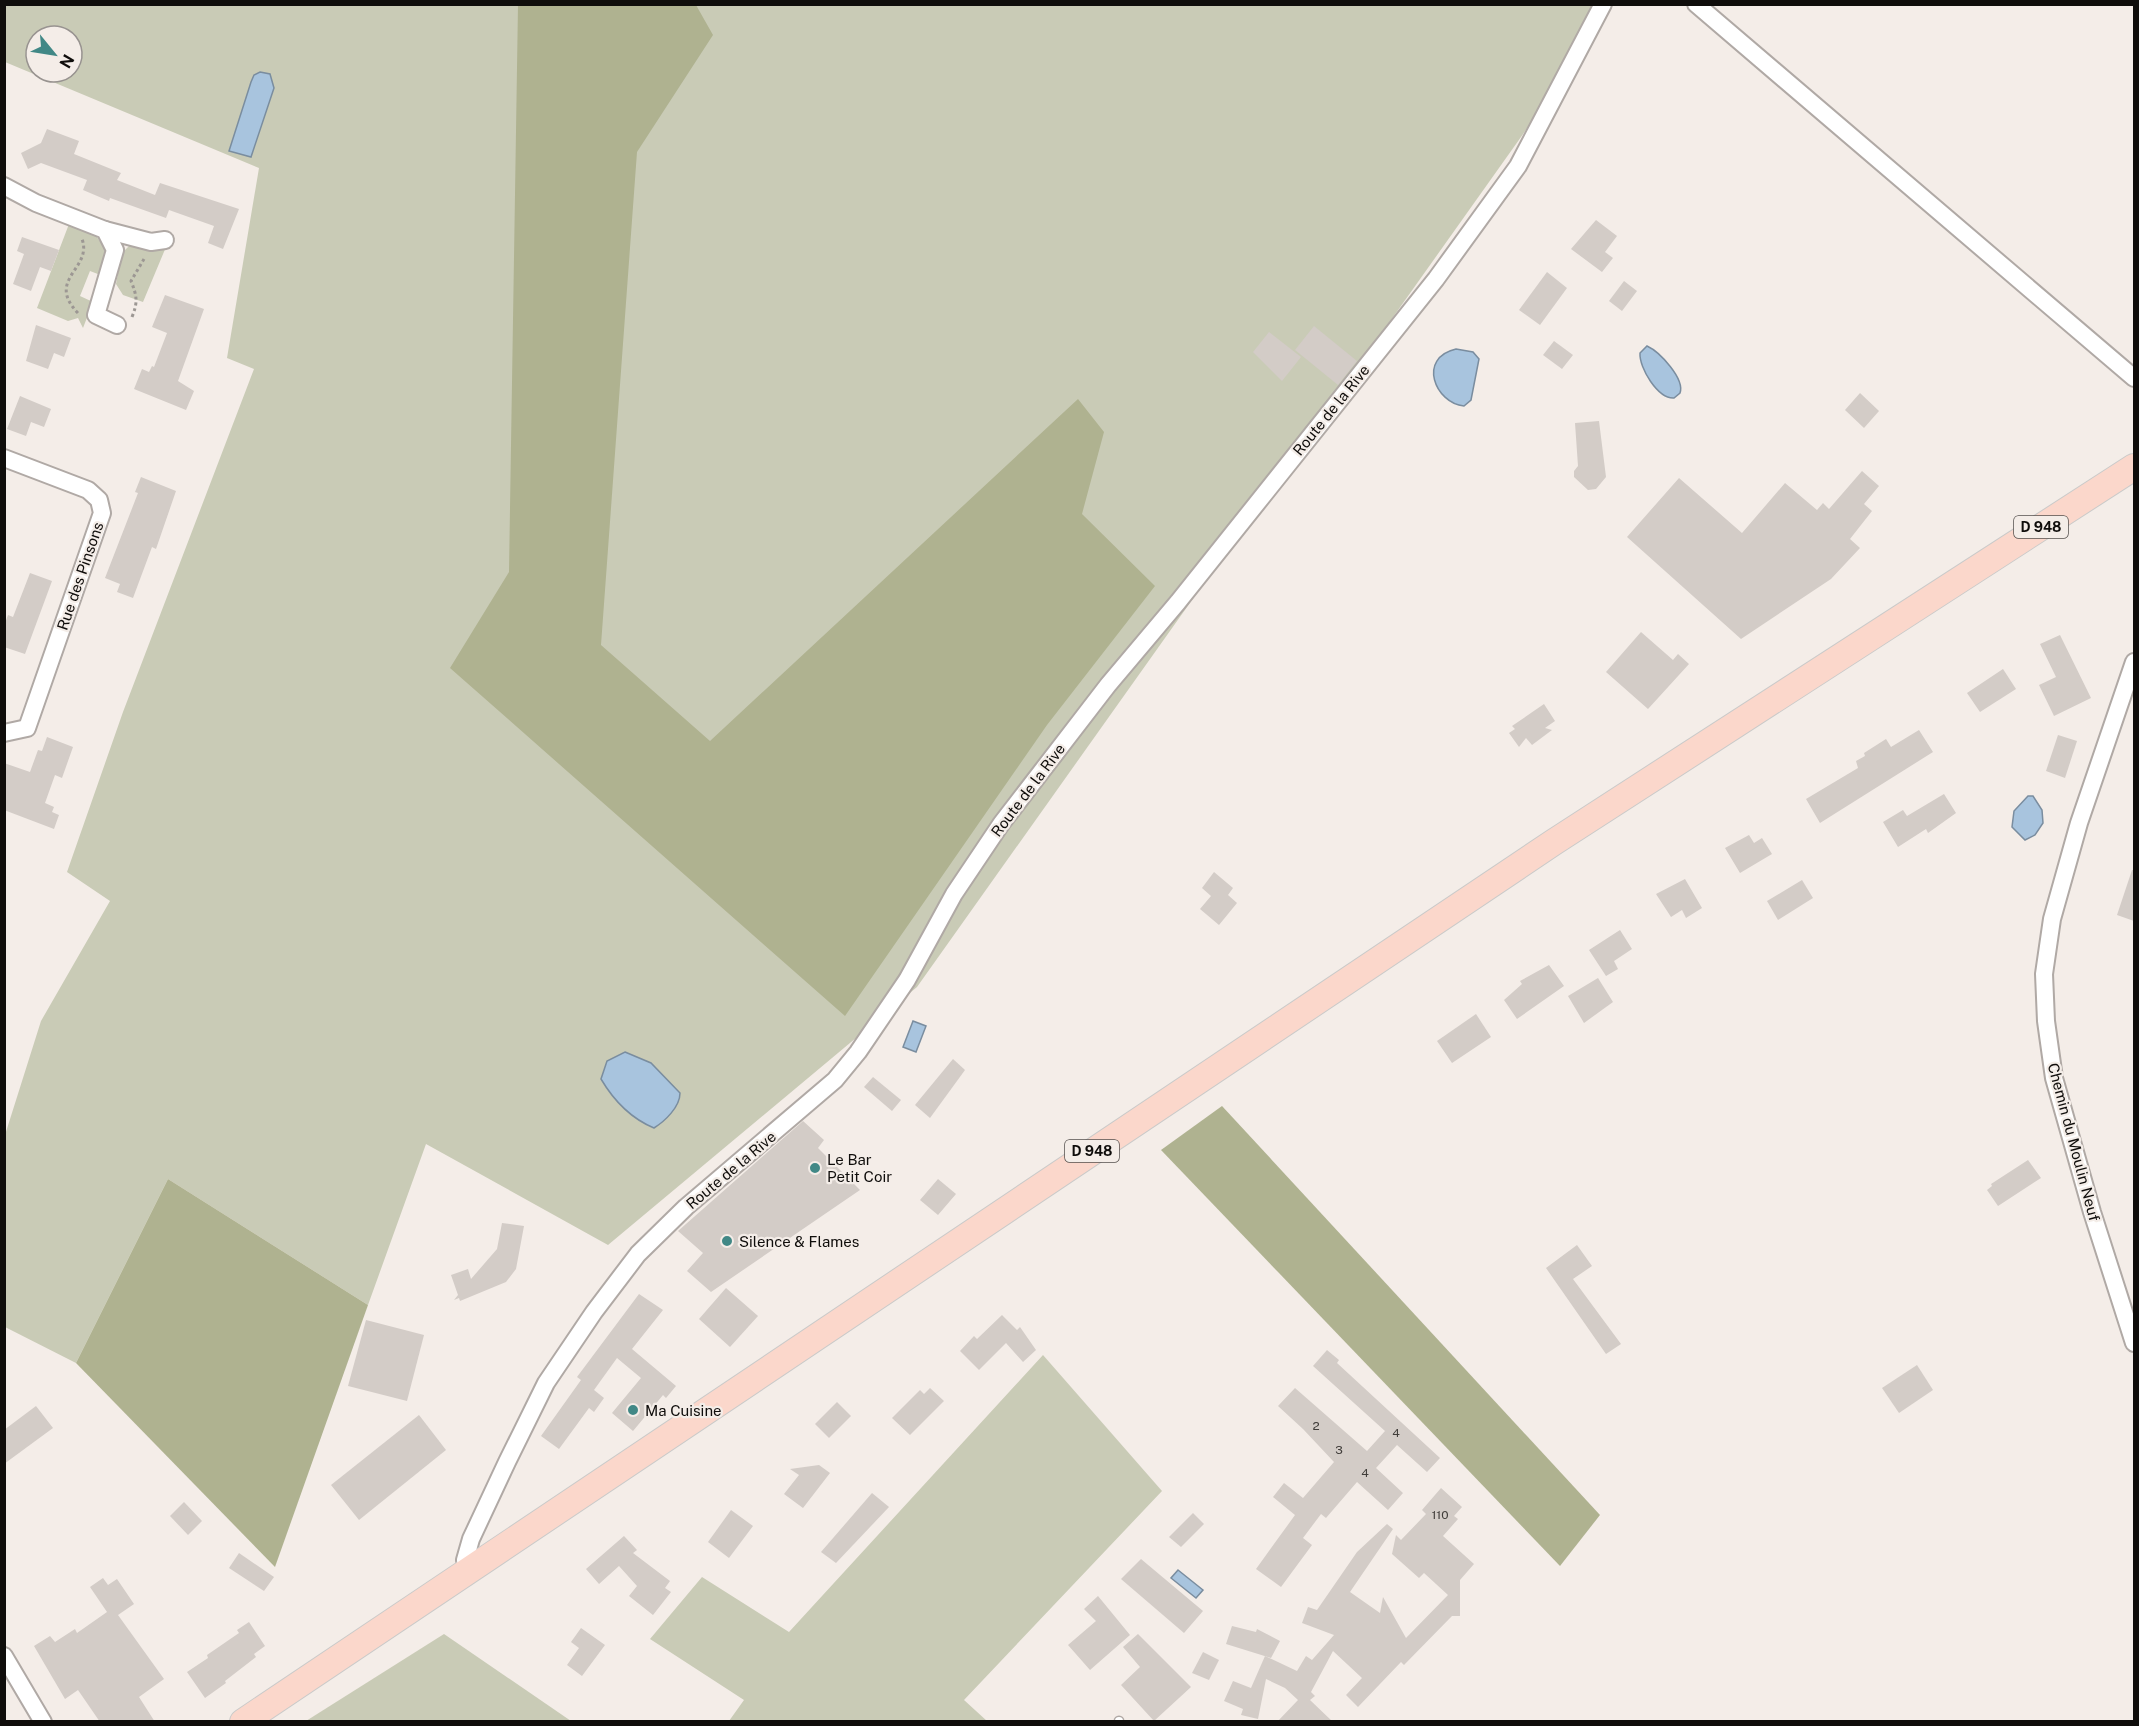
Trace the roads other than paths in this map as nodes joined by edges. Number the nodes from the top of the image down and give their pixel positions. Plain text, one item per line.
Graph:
1 (1603, 4) edge
2 (1696, 4) edge
3 (4, 186) edge
4 (105, 230) junction
5 (158, 241) road end
6 (117, 324) road end
7 (2134, 378) edge
8 (4, 458) edge
9 (2134, 467) edge
10 (2134, 662) edge
11 (4, 733) edge
12 (2134, 1343) edge
13 (467, 1571) junction
14 (4, 1656) edge
15 (43, 1722) edge
16 (243, 1722) edge

1 - 13 street, Route de la Rive
2 - 7 street
3 - 4 street
4 - 5 street
4 - 6 street
8 - 11 street, Rue des Pinsons
9 - 13 main road, D 948
10 - 12 street, Chemin du Moulin Neuf
13 - 16 main road, D 948
14 - 15 street

